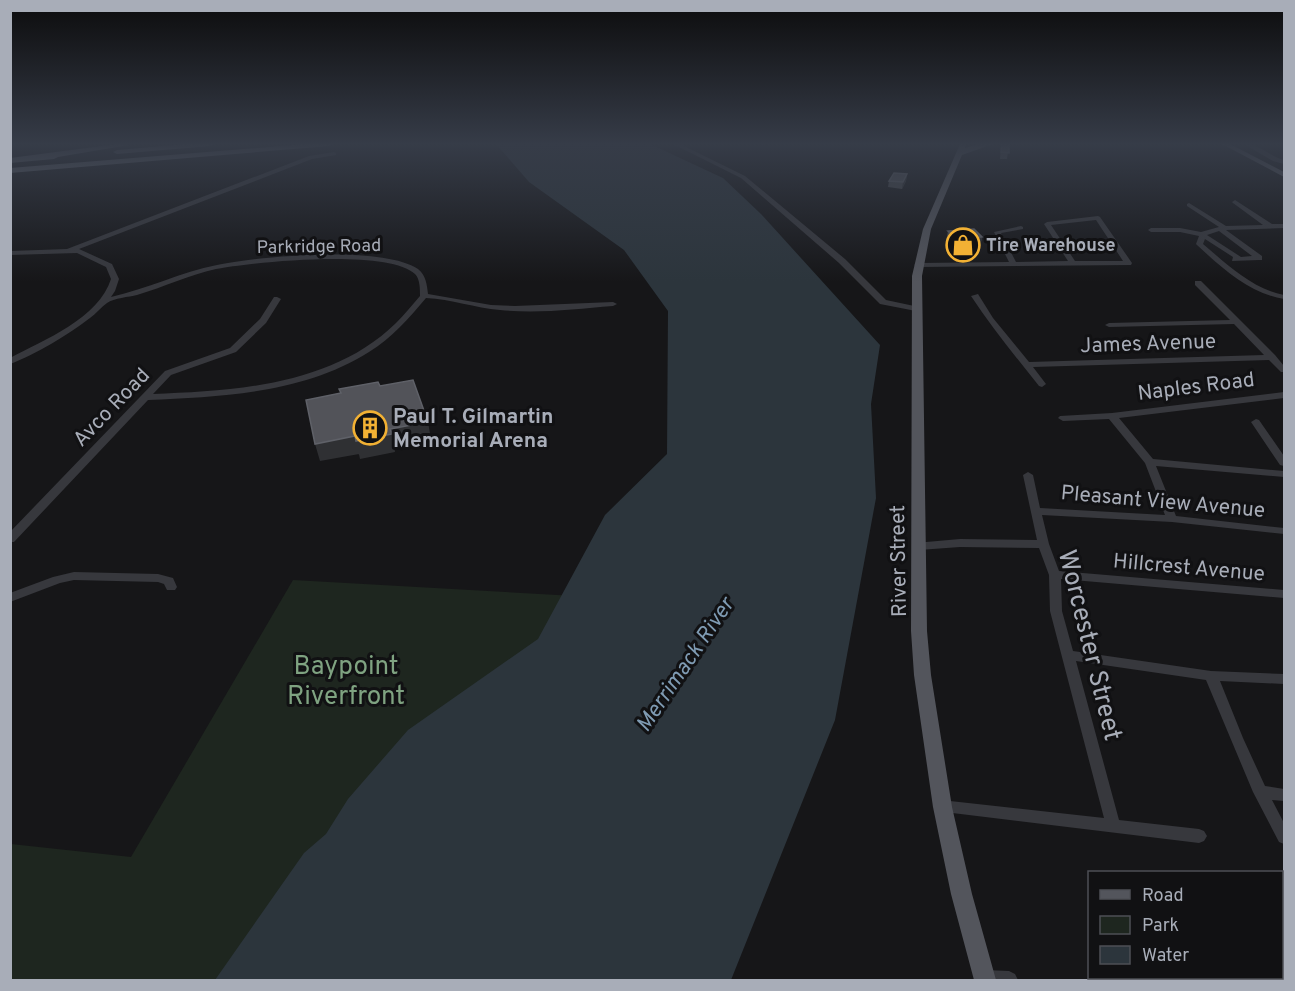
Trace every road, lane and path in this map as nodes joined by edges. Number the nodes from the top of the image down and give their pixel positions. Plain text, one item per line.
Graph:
1 (224, 190) edge
2 (759, 190) edge
3 (943, 190) edge
4 (1235, 202) dead end
5 (1189, 205) dead end
6 (1271, 226) junction
7 (1284, 226) edge
8 (1021, 228) dead end
9 (1222, 229) junction
10 (1151, 230) dead end
11 (1204, 233) junction
12 (70, 250) junction
13 (10, 253) edge
14 (1240, 259) junction
15 (1219, 260) junction
16 (1073, 264) junction
17 (918, 265) junction
18 (1014, 265) junction
19 (1198, 283) dead end
20 (424, 296) junction
21 (975, 296) dead end
22 (277, 298) dead end
23 (1283, 298) edge
24 (106, 300) junction
25 (613, 304) dead end
26 (916, 309) junction
27 (1236, 322) junction
28 (1109, 325) dead end
29 (1272, 357) junction
30 (10, 362) edge
31 (1026, 365) junction
32 (1284, 370) edge
33 (1042, 384) dead end
34 (1284, 395) edge
35 (147, 397) junction
36 (1112, 416) junction
37 (1064, 418) dead end
38 (1256, 422) dead end
39 (1150, 462) junction
40 (1284, 463) edge
41 (1284, 474) edge
42 (1028, 475) dead end
43 (1038, 511) junction
44 (1172, 519) junction
45 (1284, 531) edge
46 (10, 539) edge
47 (1043, 544) junction
48 (919, 546) junction
49 (1055, 575) junction
50 (171, 587) dead end
51 (1284, 594) edge
52 (10, 598) edge
53 (1067, 656) junction
54 (1211, 676) junction
55 (1284, 679) edge
56 (1260, 792) junction
57 (1284, 795) edge
58 (941, 806) junction
59 (1113, 825) junction
60 (1199, 836) dead end
61 (1284, 837) edge
62 (985, 980) edge
63 (1009, 981) edge

1 - 12 street
2 - 26 street
3 - 17 main road, River Street
4 - 6 street
5 - 9 street
6 - 7 street
6 - 9 street
8 - 18 street
9 - 11 street
9 - 14 street
10 - 11 street
11 - 14 street
11 - 15 street
12 - 13 street
12 - 24 street
14 - 15 street
15 - 23 street
16 - 16 street
16 - 18 street
17 - 18 street
17 - 26 main road, River Street
19 - 27 street
20 - 24 street, Parkridge Road
20 - 25 street
20 - 35 street
21 - 31 street
22 - 35 street, Avco Road
24 - 30 street
26 - 48 main road, River Street
27 - 28 street
27 - 29 street
29 - 31 street, James Avenue
29 - 32 street
31 - 33 street
34 - 36 street, Naples Road
35 - 46 street, Avco Road
36 - 37 street, Naples Road
36 - 39 street
38 - 40 street
39 - 41 street
39 - 44 street
42 - 43 street, Worcester Street
43 - 44 street, Pleasant View Avenue
43 - 47 street, Worcester Street
44 - 45 street, Pleasant View Avenue
47 - 48 street
47 - 49 street, Worcester Street
48 - 58 main road, River Street
49 - 51 street, Hillcrest Avenue
49 - 53 street, Worcester Street
50 - 52 street
53 - 54 street
53 - 59 street, Worcester Street
54 - 55 street
54 - 56 street
56 - 57 street
56 - 61 street
58 - 59 street
58 - 62 main road, River Street
59 - 60 street
62 - 63 street

